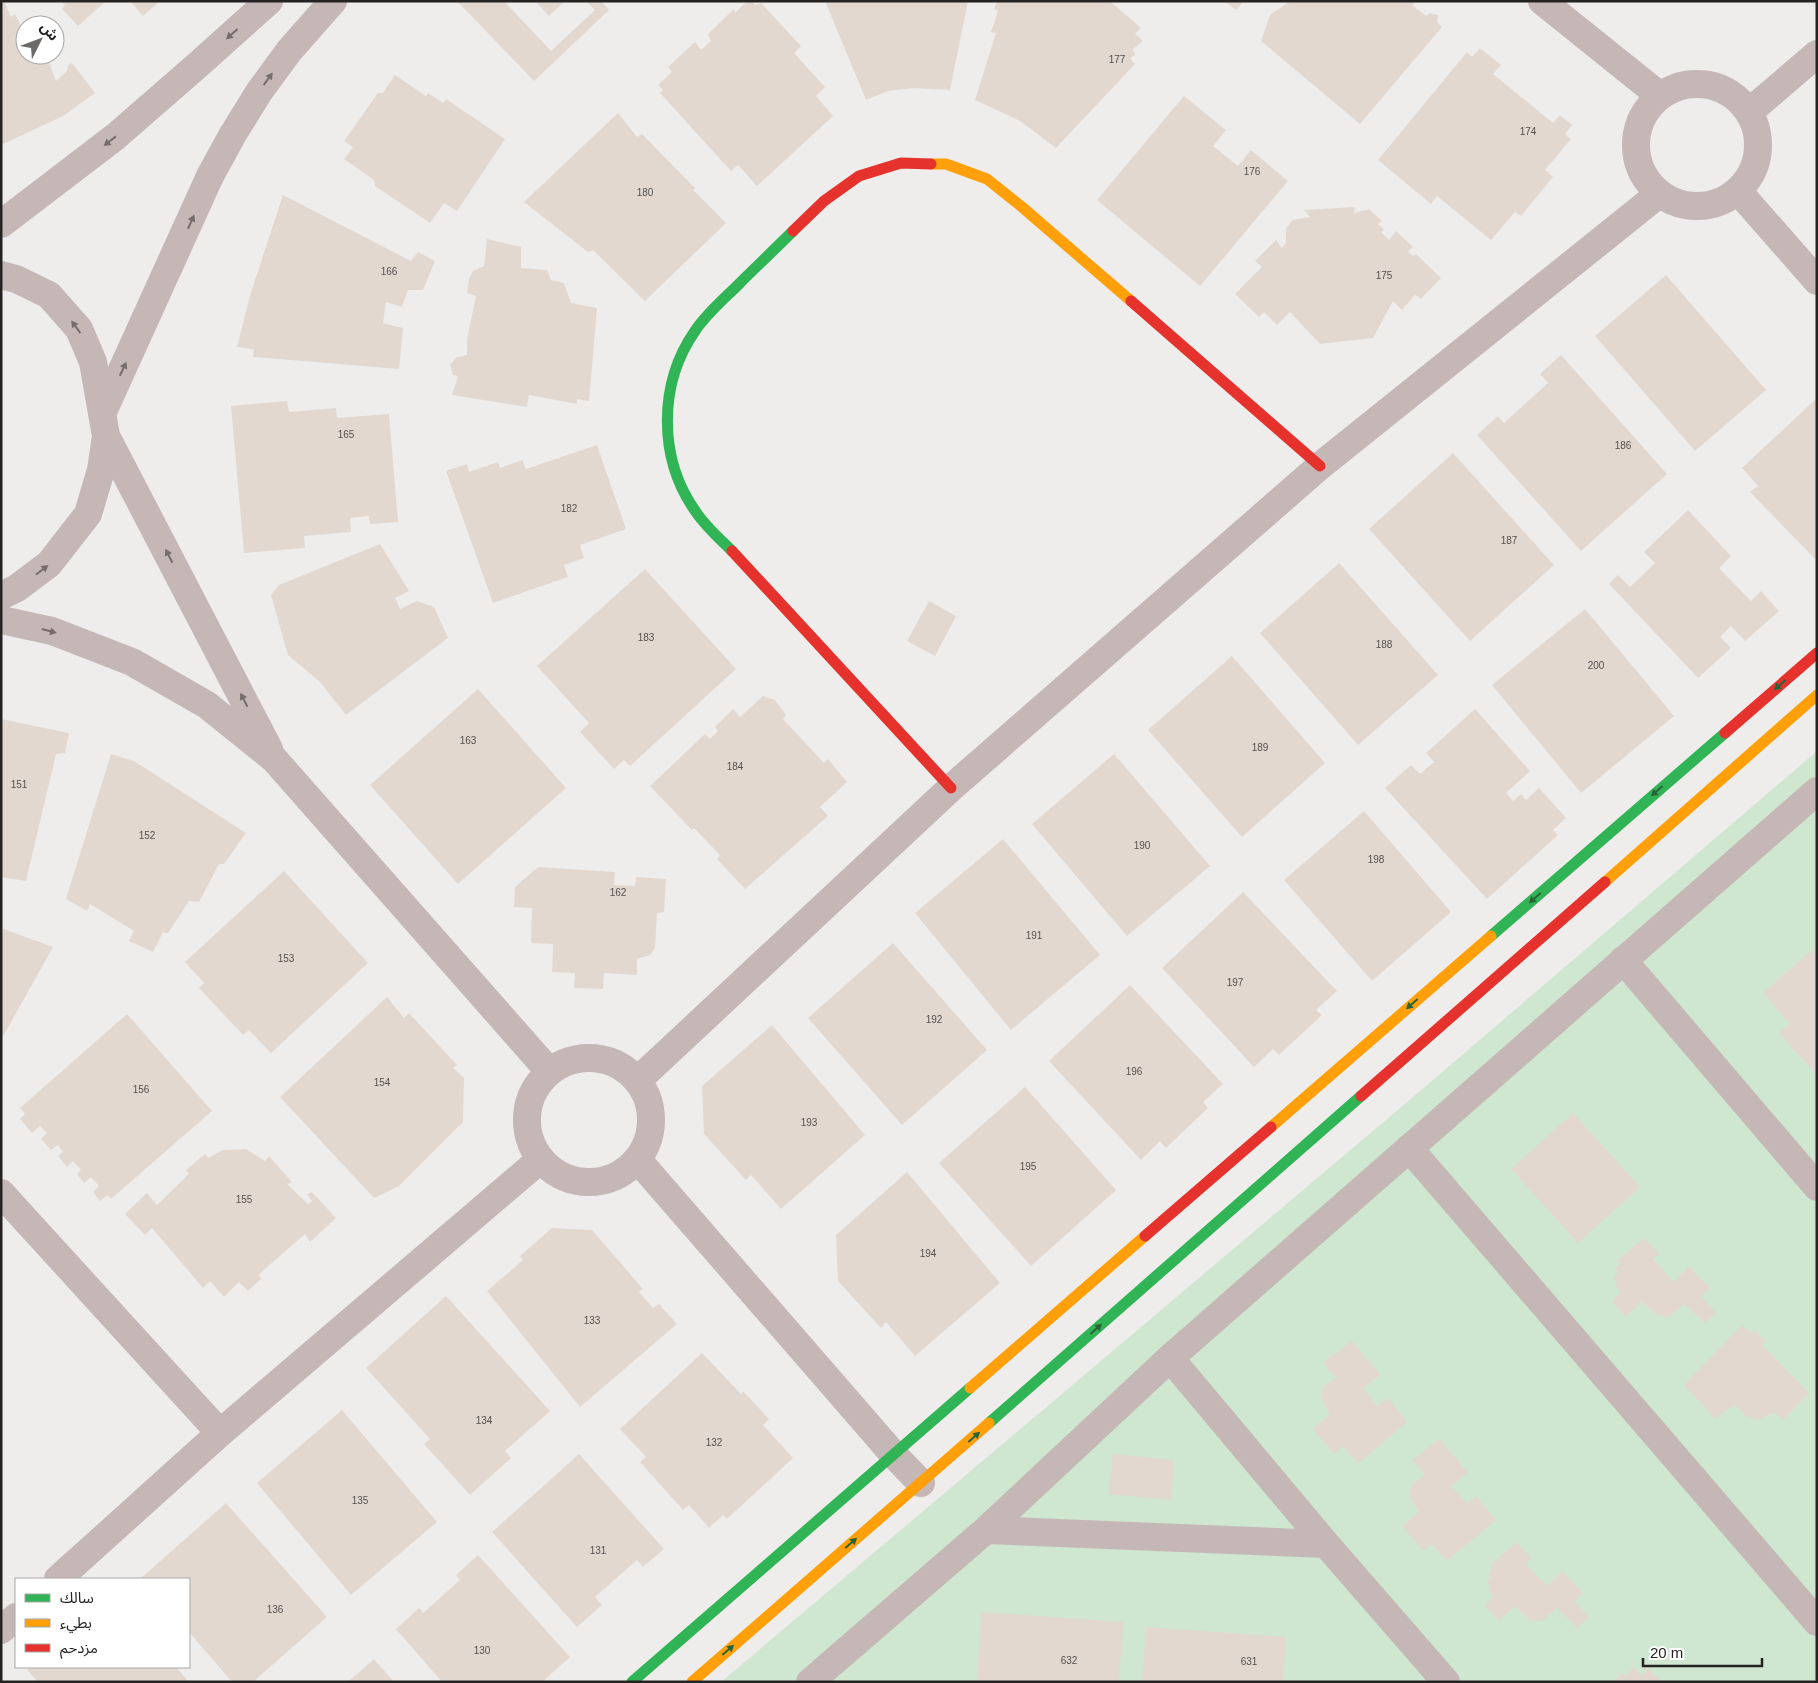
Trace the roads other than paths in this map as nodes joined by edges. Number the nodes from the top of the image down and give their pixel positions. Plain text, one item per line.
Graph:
1 (268, 1) edge
2 (333, 1) edge
3 (1542, 1) edge
4 (1817, 54) edge
5 (1660, 95) junction
6 (1749, 112) junction
7 (1738, 191) junction
8 (1659, 194) junction
9 (1, 224) edge
10 (1, 274) edge
11 (1817, 281) edge
12 (104, 425) junction
13 (1320, 466) junction
14 (1, 596) edge
15 (1, 620) edge
16 (1817, 653) edge
17 (1817, 695) edge
18 (274, 759) junction
19 (951, 788) junction
20 (1817, 791) edge
21 (1623, 960) junction
22 (549, 1071) junction
23 (638, 1080) junction
24 (1409, 1148) junction
25 (540, 1159) junction
26 (637, 1159) junction
27 (1817, 1187) edge
28 (1, 1193) edge
29 (1170, 1358) junction
30 (220, 1434) junction
31 (894, 1455) junction
32 (921, 1483) junction
33 (986, 1530) junction
34 (1326, 1544) junction
35 (59, 1578) edge
36 (15, 1618) edge
37 (1817, 1622) edge
38 (1, 1630) edge
39 (632, 1682) edge
40 (692, 1682) edge
41 (810, 1682) edge
42 (1446, 1682) edge

1 -> 9 street
12 -> 2 street
3 - 5 street
4 - 6 street
5 - 6 street
5 - 8 street
6 - 7 street
7 - 8 street
7 - 11 street
8 - 13 street
12 -> 10 street
14 -> 12 street
18 -> 12 street
13 - 19 street
13 - 19 street
15 -> 18 street
16 -> 31 street
32 -> 17 street
18 - 22 street
19 - 23 street
20 - 21 street
21 - 24 street
21 - 27 street
22 - 23 street
22 - 25 street
23 - 26 street
24 - 29 street
24 - 37 street
25 - 26 street
25 - 30 street
26 - 31 street
28 - 30 street
29 - 33 street
29 - 34 street
30 - 35 street
31 - 32 street
31 - 39 street
40 -> 32 street
33 - 34 street
33 - 41 street
34 - 42 street
36 - 38 street

